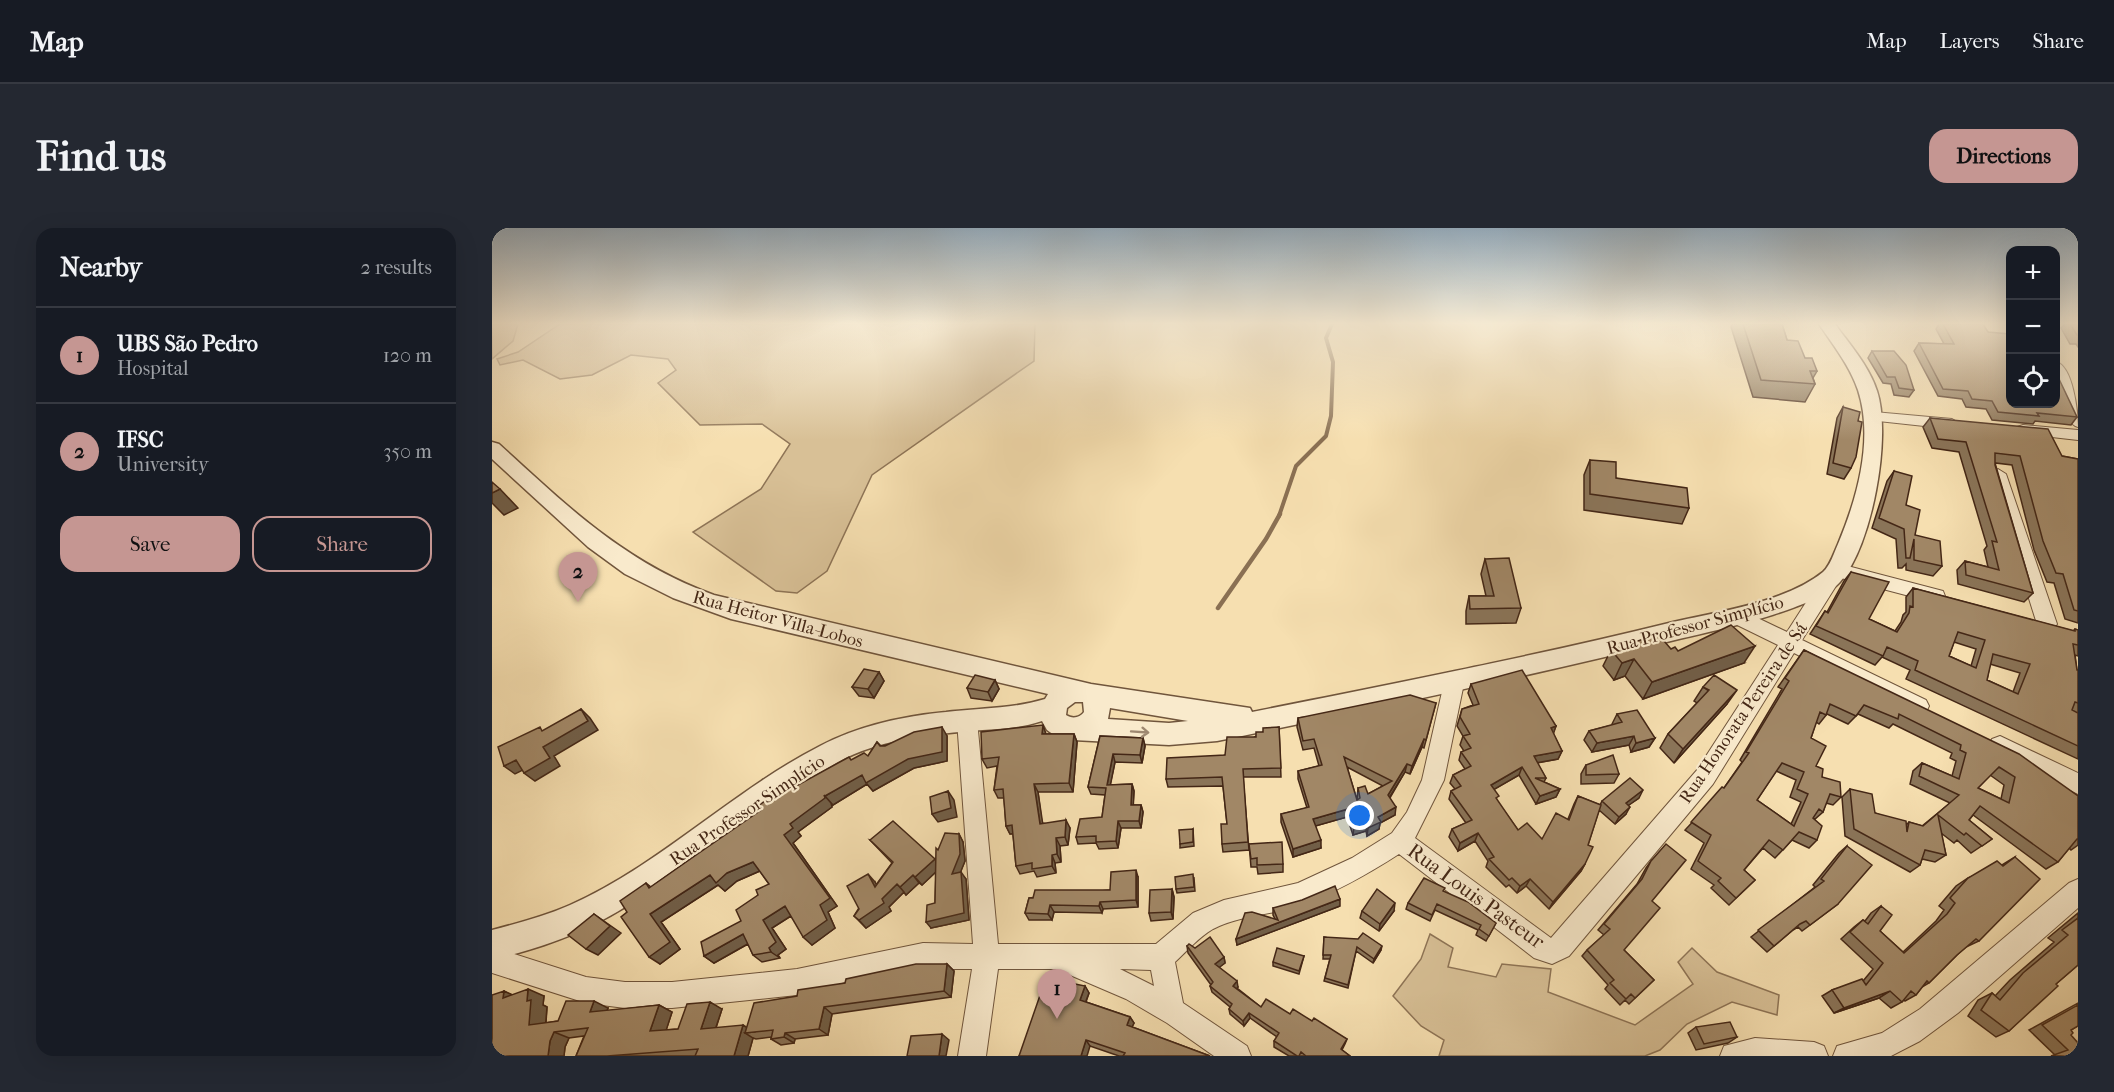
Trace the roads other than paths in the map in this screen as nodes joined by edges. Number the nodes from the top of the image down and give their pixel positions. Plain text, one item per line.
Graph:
1 (1852, 363) edge
2 (2060, 378) edge
3 (1874, 417) junction
4 (2078, 422) edge
5 (1965, 425) edge
6 (2010, 429) edge
7 (2078, 435) edge
8 (492, 448) edge
9 (1998, 474) edge
10 (1834, 574) junction
11 (1958, 602) edge
12 (1736, 616) junction
13 (2025, 619) edge
14 (2047, 624) junction
15 (2068, 629) edge
16 (1791, 643) junction
17 (897, 649) junction
18 (1454, 683) junction
19 (1084, 692) junction
20 (1286, 714) junction
21 (1940, 716) edge
22 (967, 720) junction
23 (1064, 720) junction
24 (1982, 737) edge
25 (2078, 784) edge
26 (1400, 841) junction
27 (2078, 891) edge
28 (492, 945) edge
29 (1552, 951) joint
30 (987, 956) junction
31 (1046, 956) junction
32 (1161, 957) junction
33 (492, 960) edge
34 (1171, 1008) junction
35 (972, 1056) edge
36 (1237, 1056) edge
37 (1734, 1056) edge
38 (1814, 1056) edge
39 (1847, 1056) edge

1 - 3 street
2 - 4 street
3 - 5 street
3 - 10 street
6 - 7 street
8 - 17 street, Rua Heitor Villa-Lobos
9 - 14 street
10 - 11 street
10 - 12 street, Rua Professor Simplício
10 - 16 street, Rua Honorata Pereira de Sá
12 - 16 street
12 - 18 street, Rua Professor Simplício
13 - 14 street
14 - 15 street
16 - 21 street
16 - 29 street, Rua Honorata Pereira de Sá
17 - 19 street, Rua Heitor Villa-Lobos
17 - 23 street, Rua Heitor Villa-Lobos
18 - 20 street, Rua Professor Simplício
18 - 26 street
19 - 20 street, Rua Professor Simplício
19 - 23 street
19 - 23 street
23 -> 20 street, Rua Professor Simplício
22 - 23 street, Rua Professor Simplício
22 - 28 street, Rua Professor Simplício
22 - 30 street
24 - 25 street
26 - 29 street, Rua Louis Pasteur
26 - 32 street
27 - 39 street
30 - 31 street
30 - 33 street
30 - 35 street
31 - 32 street
31 - 34 street
32 - 34 street
34 - 36 street
37 - 38 street

